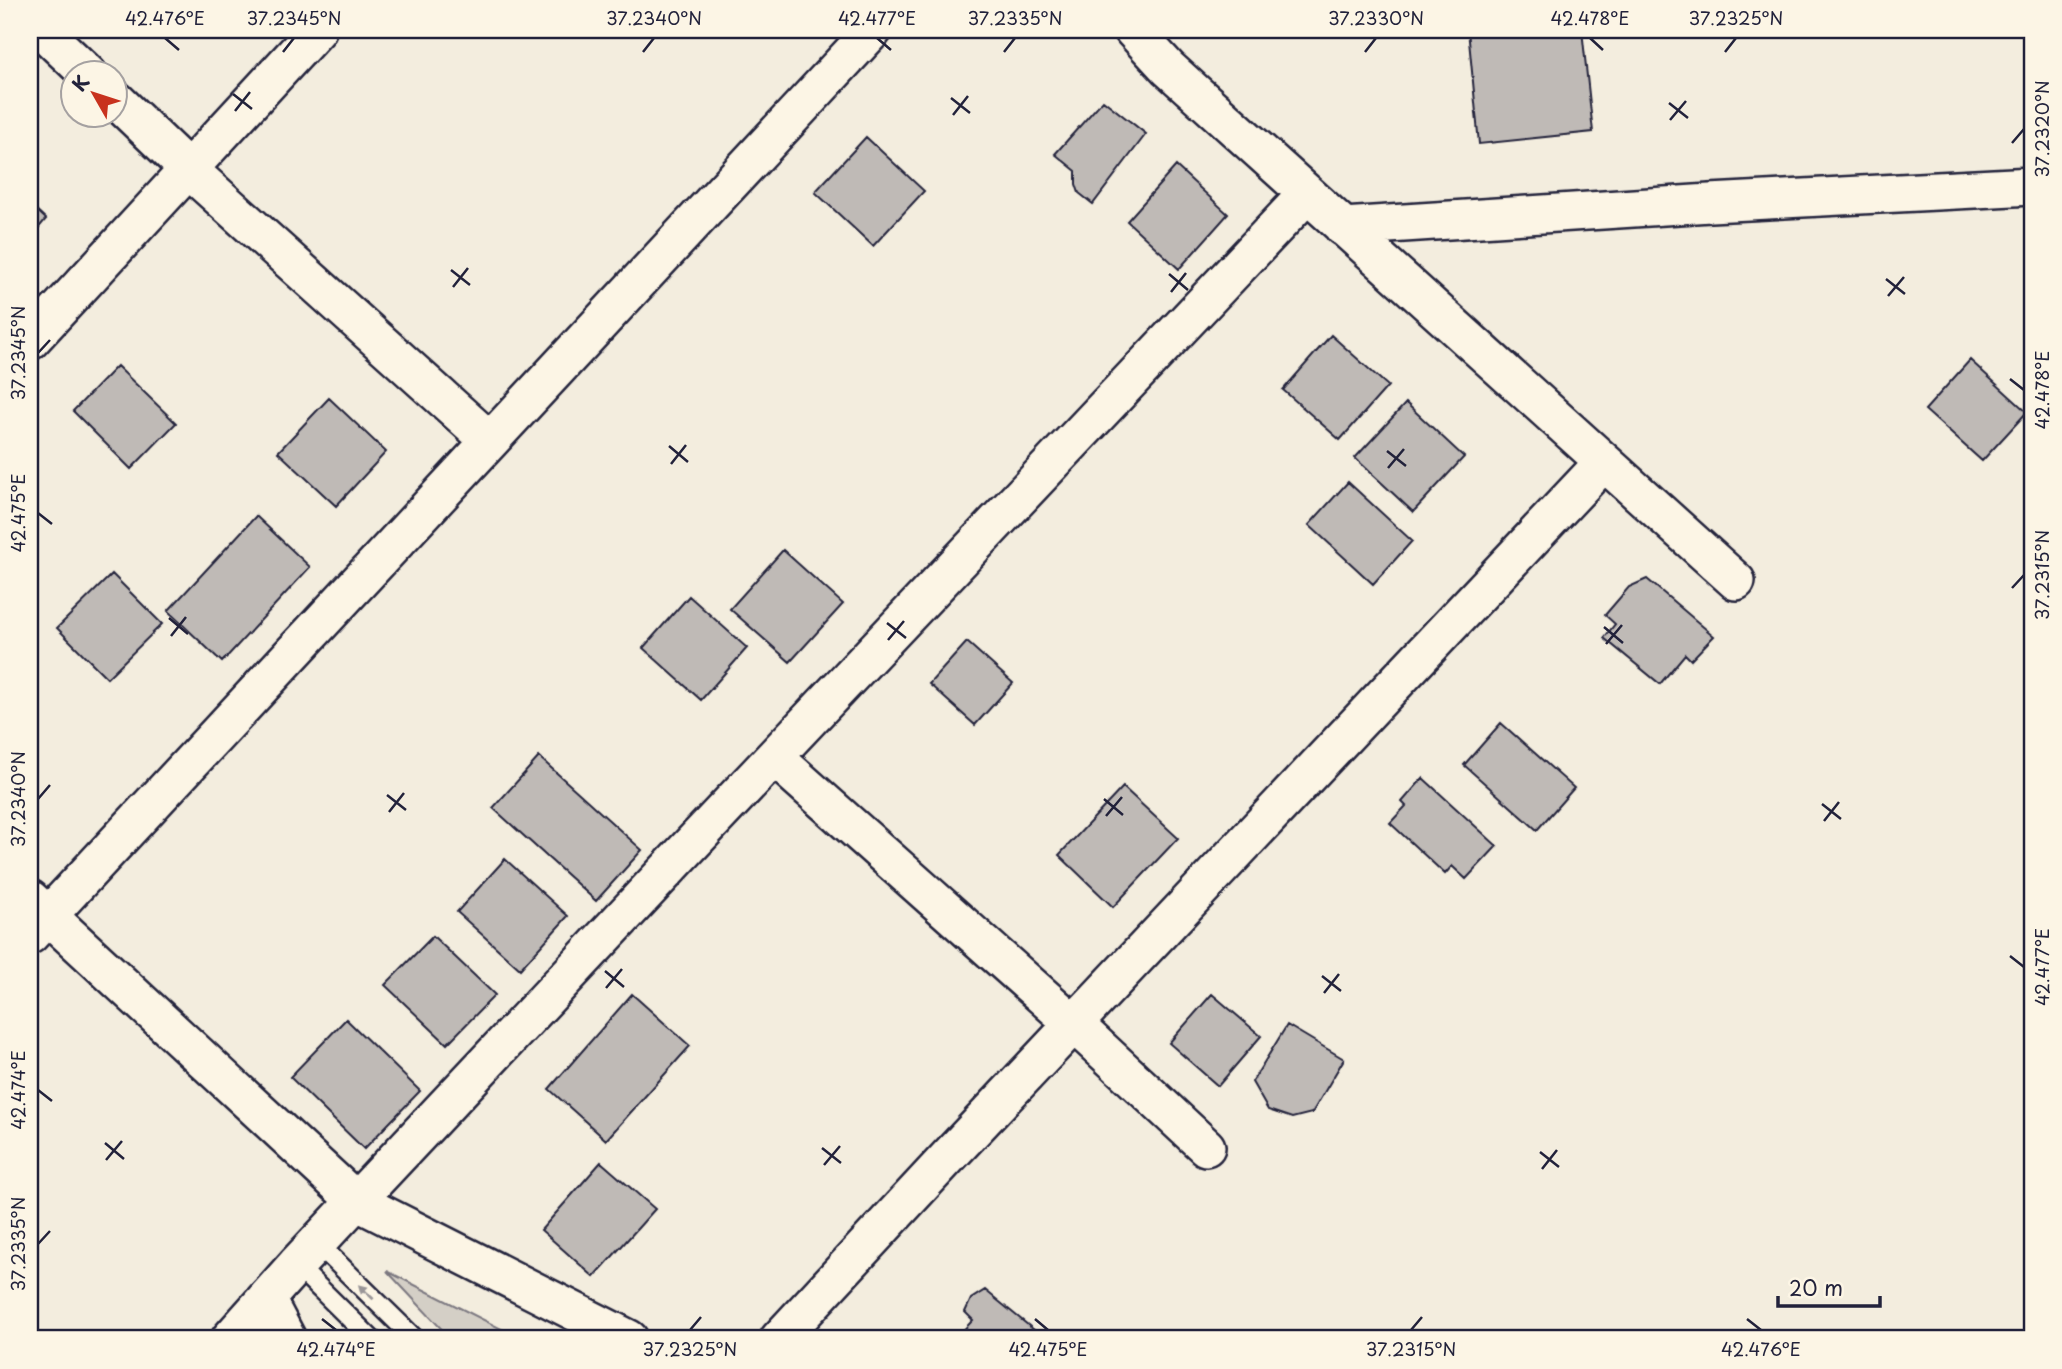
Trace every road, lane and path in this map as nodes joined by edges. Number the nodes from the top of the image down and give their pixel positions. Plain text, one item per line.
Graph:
1 (42, 30) edge
2 (317, 30) edge
3 (873, 30) edge
4 (1133, 30) edge
5 (73, 60) edge
6 (130, 113) edge
7 (188, 169) junction
8 (2032, 186) edge
9 (1307, 194) junction
10 (1343, 227) junction
11 (30, 341) edge
12 (490, 441) junction
13 (1604, 462) junction
14 (1736, 581) dead end
15 (774, 757) junction
16 (36, 916) edge
17 (1074, 1024) junction
18 (1206, 1147) dead end
19 (356, 1201) junction
20 (307, 1254) junction
21 (266, 1299) junction
22 (230, 1339) edge
23 (287, 1339) edge
24 (371, 1339) edge
25 (415, 1339) edge
26 (629, 1339) edge
27 (779, 1339) edge

1 - 5 street
2 - 7 street
3 - 12 street
4 - 9 street
6 - 7 street
7 - 11 street
7 - 12 street
8 - 10 street
9 - 10 street
9 - 15 street
10 - 13 street
12 - 16 street
13 - 14 street
13 - 17 street
15 - 17 street
15 - 19 street
16 - 19 street
17 - 18 street
17 - 27 street
19 - 20 street
19 - 26 street
20 - 21 street
20 - 24 lane
25 -> 20 lane
21 - 22 street
21 - 23 street

